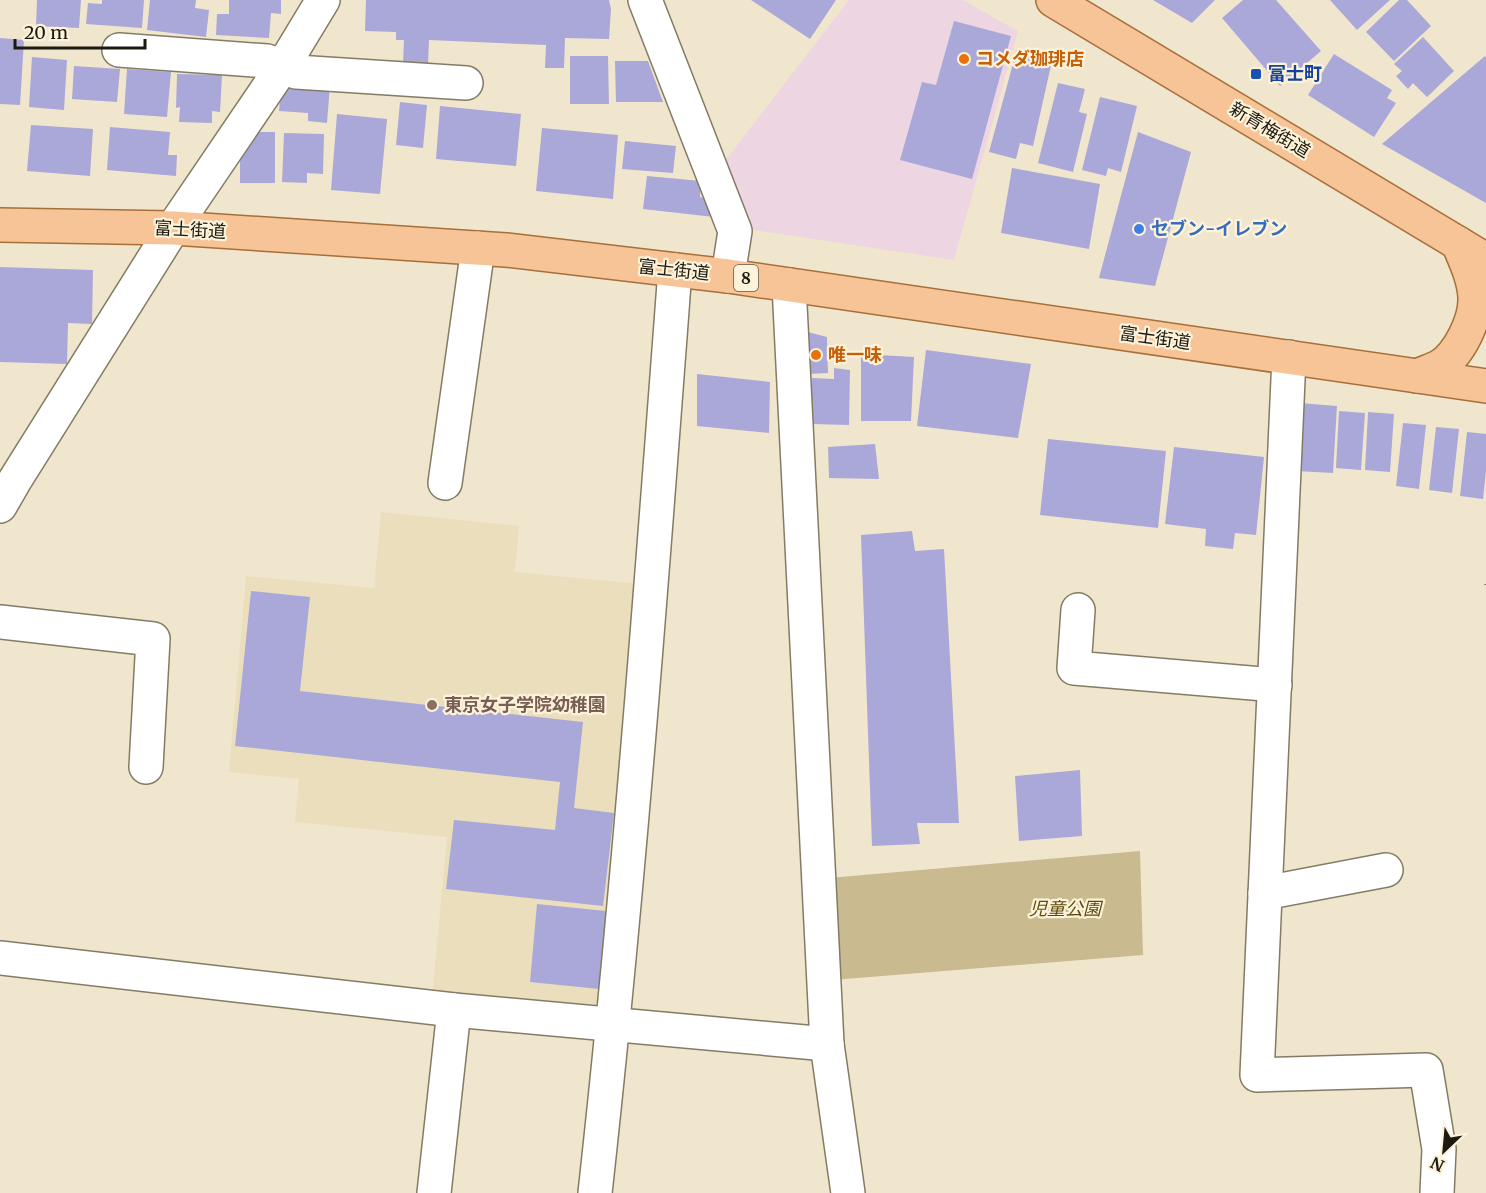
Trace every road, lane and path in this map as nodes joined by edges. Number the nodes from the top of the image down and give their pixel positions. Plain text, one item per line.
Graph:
1 (323, 0) edge
2 (645, 0) edge
3 (1053, 0) edge
4 (119, 50) dead end
5 (283, 66) junction
6 (466, 83) dead end
7 (0, 225) edge
8 (173, 228) junction
9 (1458, 243) junction
10 (478, 248) junction
11 (1486, 260) edge
12 (675, 270) junction
13 (728, 276) junction
14 (789, 285) junction
15 (1289, 357) junction
16 (1417, 376) junction
17 (1486, 386) edge
18 (445, 483) dead end
19 (0, 506) edge
20 (1078, 610) dead end
21 (0, 622) edge
22 (1275, 685) junction
23 (146, 767) dead end
24 (1386, 870) dead end
25 (1265, 893) junction
26 (0, 958) edge
27 (454, 1010) junction
28 (614, 1025) junction
29 (826, 1044) junction
30 (434, 1193) edge
31 (595, 1193) edge
32 (848, 1193) edge
33 (1437, 1193) edge

1 - 5 street
2 - 13 street
3 - 9 main road, 新青梅街道
4 - 5 street
5 - 6 street
5 - 8 street
7 - 8 main road, 富士街道 / 8
8 - 10 main road, 富士街道 / 8
8 - 19 street
9 - 11 main road, 新青梅街道
9 - 16 main road
10 - 12 main road, 富士街道 / 8
10 - 18 street
12 - 13 main road, 富士街道 / 8
12 - 28 street
13 - 14 main road, 富士街道 / 8
14 - 15 main road, 富士街道 / 8
14 - 29 street
15 - 16 main road, 富士街道 / 8
15 - 22 street
16 - 17 main road, 富士街道 / 8
20 - 22 street
21 - 23 street
22 - 25 street
24 - 25 street
25 - 33 street
26 - 27 street
27 - 28 street
27 - 30 street
28 - 29 street
28 - 31 street
29 - 32 street

